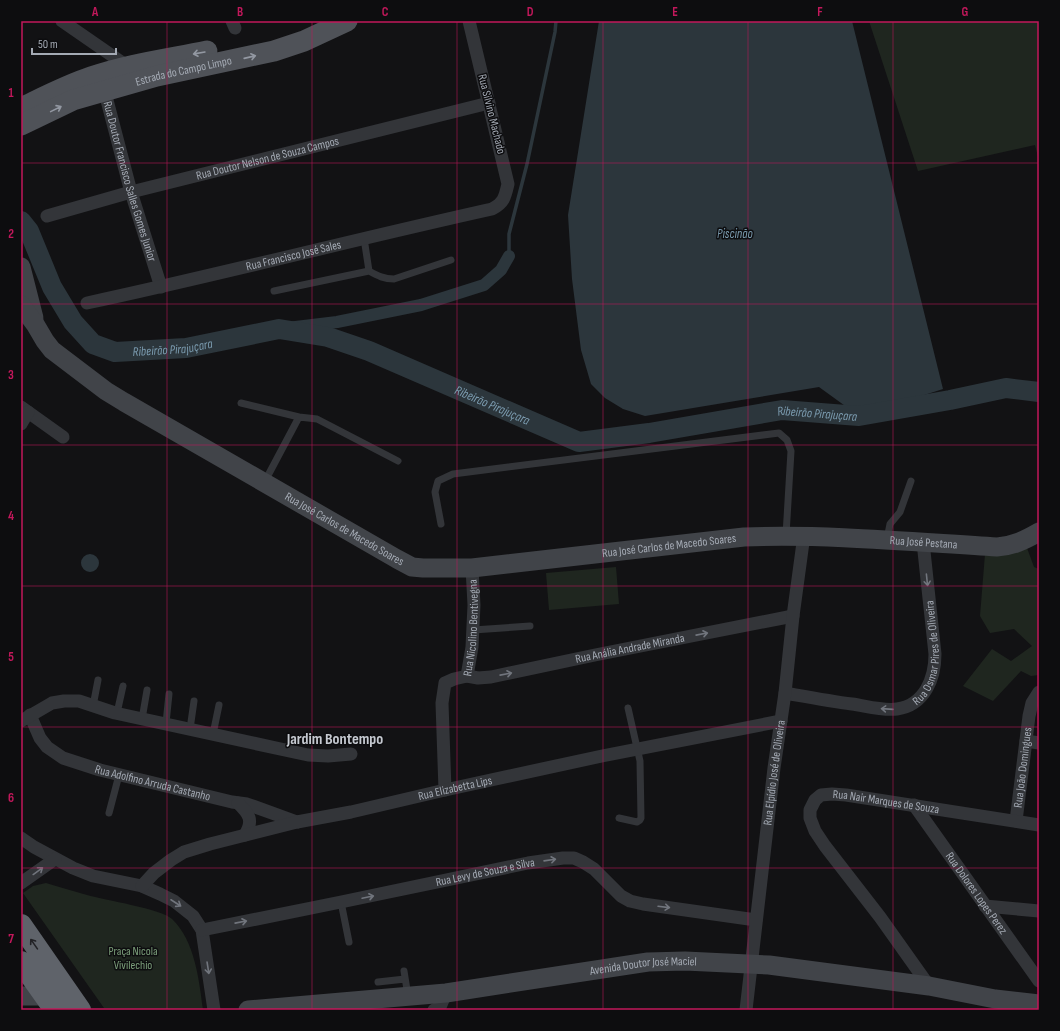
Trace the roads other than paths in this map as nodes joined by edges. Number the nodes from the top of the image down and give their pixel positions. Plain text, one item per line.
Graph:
1 (62, 21) edge
2 (317, 21) edge
3 (347, 21) edge
4 (470, 21) edge
5 (129, 75) junction
6 (102, 82) junction
7 (489, 103) junction
8 (21, 108) edge
9 (21, 125) edge
10 (131, 192) junction
11 (500, 205) joint
12 (48, 216) dead end
13 (364, 238) junction
14 (451, 260) dead end
15 (21, 268) edge
16 (369, 271) junction
17 (161, 287) junction
18 (274, 291) dead end
19 (87, 303) dead end
20 (21, 305) edge
21 (35, 324) junction
22 (241, 403) dead end
23 (24, 409) edge
24 (299, 417) junction
25 (21, 424) edge
26 (64, 437) dead end
27 (398, 461) dead end
28 (911, 481) dead end
29 (264, 483) junction
30 (441, 524) dead end
31 (1039, 532) edge
32 (795, 536) junction
33 (887, 540) junction
34 (923, 542) junction
35 (472, 568) junction
36 (792, 616) junction
37 (530, 626) dead end
38 (473, 630) junction
39 (467, 676) junction
40 (98, 680) dead end
41 (123, 686) dead end
42 (148, 690) dead end
43 (1039, 692) edge
44 (785, 693) junction
45 (169, 694) dead end
46 (194, 701) dead end
47 (219, 705) dead end
48 (92, 706) junction
49 (628, 708) dead end
50 (117, 713) junction
51 (25, 718) edge
52 (142, 719) junction
53 (780, 721) junction
54 (166, 724) junction
55 (190, 729) junction
56 (213, 734) junction
57 (1026, 741) junction
58 (1039, 743) edge
59 (638, 749) junction
60 (351, 754) dead end
61 (119, 775) junction
62 (445, 790) junction
63 (238, 803) junction
64 (914, 805) junction
65 (110, 812) dead end
66 (618, 818) dead end
67 (297, 822) junction
68 (1016, 822) junction
69 (1039, 825) edge
70 (245, 835) junction
71 (21, 838) edge
72 (55, 859) junction
73 (21, 883) edge
74 (142, 886) junction
75 (341, 902) junction
76 (985, 906) junction
77 (1039, 911) edge
78 (756, 920) junction
79 (21, 925) edge
80 (202, 930) junction
81 (349, 942) dead end
82 (21, 962) edge
83 (48, 964) junction
84 (752, 964) junction
85 (404, 971) dead end
86 (1039, 981) edge
87 (378, 982) dead end
88 (929, 986) junction
89 (407, 988) junction
90 (21, 996) edge
91 (50, 1003) edge
92 (978, 1003) edge
93 (1039, 1004) edge
94 (440, 1005) edge
95 (21, 1006) edge
96 (25, 1010) edge
97 (70, 1010) edge
98 (80, 1010) edge
99 (214, 1010) edge
100 (248, 1010) edge
101 (746, 1010) edge

1 - 5 street
2 -> 5 main road, Estrada do Campo Limpo
5 -> 3 main road, Estrada do Campo Limpo
4 - 7 street, Rua Silvino Machado
5 - 6 main road, Estrada do Campo Limpo
6 - 8 main road, Estrada do Campo Limpo
9 -> 6 main road, Estrada do Campo Limpo
6 - 10 street, Rua Doutor Francisco Salles Gomes Junior
7 - 10 street, Rua Doutor Nelson de Souza Campos
7 - 11 street, Rua Silvino Machado
10 - 12 street, Rua Doutor Nelson de Souza Campos
10 - 17 street, Rua Doutor Francisco Salles Gomes Junior
11 - 13 street, Rua Francisco José Sales
13 - 16 lane
13 - 17 street, Rua Francisco José Sales
14 - 16 lane
15 - 21 street, Rua José Carlos de Macedo Soares
16 - 18 lane
17 - 19 street, Rua Francisco José Sales
20 - 21 street, Rua José Carlos de Macedo Soares
21 - 29 street, Rua José Carlos de Macedo Soares
22 - 24 lane
23 - 25 street
23 - 26 street
24 - 27 lane
24 - 29 lane
28 - 33 lane
29 - 35 street, Rua José Carlos de Macedo Soares
30 - 32 lane
31 - 34 street, Rua José Pestana
32 - 33 street, Rua José Pestana
32 - 35 street, Rua José Carlos de Macedo Soares
32 - 36 street, Rua Elpídio José de Oliveira
33 - 34 street, Rua José Pestana
34 -> 44 street, Rua Osmar Pires de Oliveira
35 - 38 street, Rua Nicolino Bentivegna
39 -> 36 street, Rua Anália Andrade Miranda
36 - 44 street, Rua Elpídio José de Oliveira
37 - 38 lane
38 - 39 street, Rua Nicolino Bentivegna
39 - 62 street, Rua Nicolino Bentivegna
40 - 48 lane
41 - 50 lane
42 - 52 lane
43 - 57 street, Rua João Domingues
44 - 53 street, Rua Elpídio José de Oliveira
45 - 54 lane
46 - 55 lane
47 - 56 lane
48 - 50 street
48 - 51 street
49 - 59 lane
50 - 52 street
51 - 61 street, Rua Adolfino Arruda Castanho
52 - 54 street
53 - 59 street, Rua Elizabetta Lips
53 - 78 street, Rua Elpídio José de Oliveira
54 - 55 street
55 - 56 street
56 - 60 street
57 - 58 street
57 - 68 street, Rua João Domingues
59 - 62 street, Rua Elizabetta Lips
59 - 66 lane
61 - 63 street, Rua Adolfino Arruda Castanho
61 - 65 lane
62 - 67 street, Rua Elizabetta Lips
63 - 67 street, Rua Adolfino Arruda Castanho
63 - 70 street
64 - 68 street, Rua Nair Marques de Souza
64 - 76 street, Rua Dolores Lopes Perez
64 - 88 street, Rua Nair Marques de Souza
67 - 70 street, Rua Elizabetta Lips
68 - 69 street, Rua Nair Marques de Souza
70 - 74 street, Rua Elizabetta Lips
71 - 72 street
73 -> 72 street
72 - 74 street
74 -> 80 street
75 -> 78 street, Rua Levy de Souza e Silva
80 -> 75 street, Rua Levy de Souza e Silva
75 - 81 lane
76 - 77 street
76 - 86 street, Rua Dolores Lopes Perez
78 - 84 street, Rua Elpídio José de Oliveira
83 -> 79 highway
80 -> 99 street
82 - 91 highway
83 - 91 highway
83 - 98 highway
84 - 88 street, Avenida Doutor José Maciel
84 - 94 street, Avenida Doutor José Maciel
84 - 101 street, Rua Elpídio José de Oliveira
85 - 89 lane
87 - 89 lane
88 - 92 street, Avenida Doutor José Maciel
89 - 94 street, Avenida Doutor José Maciel
89 - 100 street, Avenida Doutor José Maciel
90 - 91 street
91 - 96 street
91 - 97 highway
92 - 93 street, Avenida Doutor José Maciel
95 - 96 street

